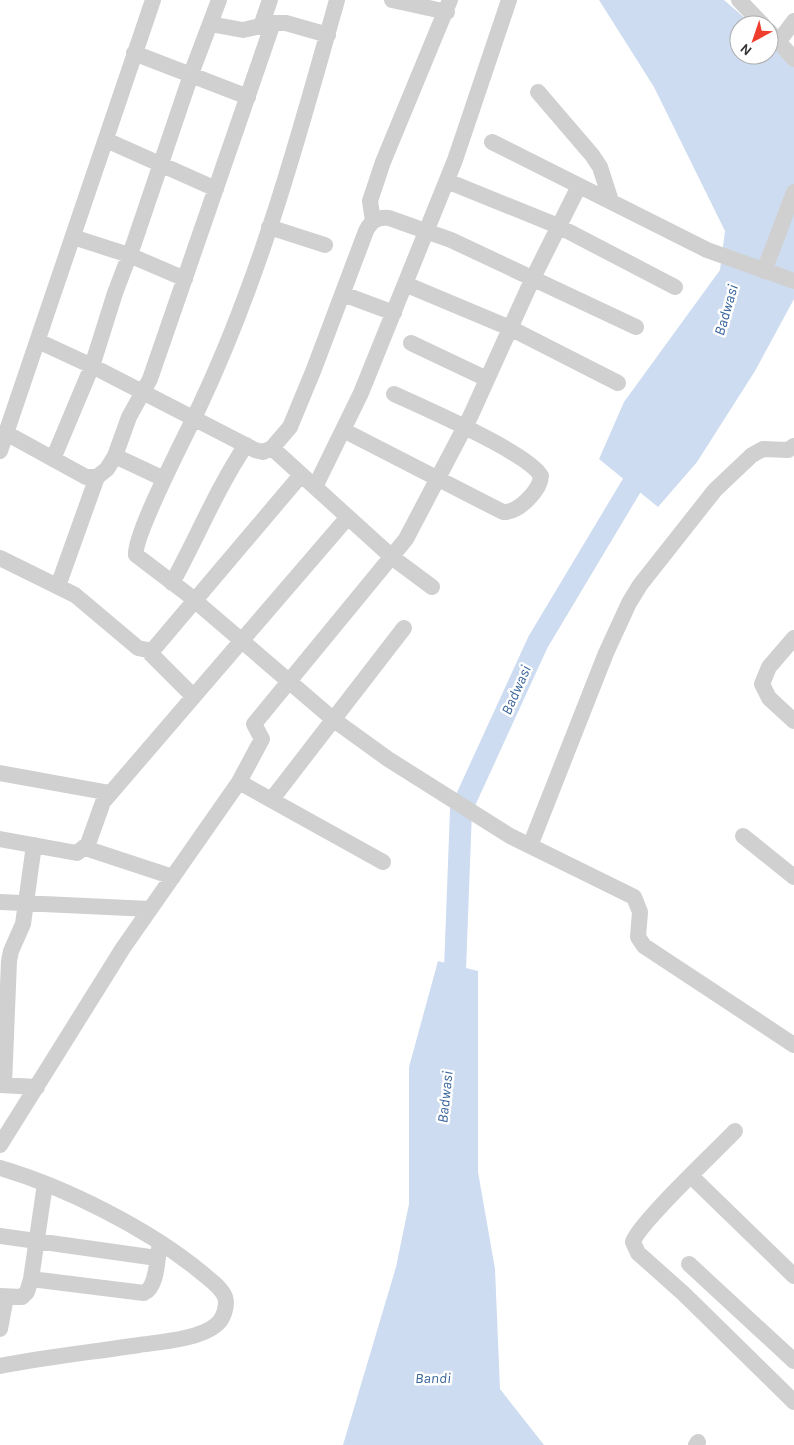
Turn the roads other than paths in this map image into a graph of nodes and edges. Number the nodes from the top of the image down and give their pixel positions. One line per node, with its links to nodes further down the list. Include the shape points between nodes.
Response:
1 (153, 0): 16 (street)
2 (219, 0): 11 (street)
3 (270, 0): 12 (street)
4 (337, 0): 14 (street)
5 (392, 0): 8 (street)
6 (509, 0): 24 (street)
7 (740, 0): 9 (street)
8 (449, 6): 29 (street, via 383,162 370,202)
9 (754, 15)
10 (794, 21): 13 (street)
11 (210, 24): 12 (street, via 235,30); 18 (street)
12 (267, 24): 14 (street, via 286,23); 20 (street)
13 (779, 32)
14 (328, 35): 31 (street)
15 (779, 42): 17 (street)
16 (134, 53): 18 (street); 21 (street)
17 (794, 59)
18 (191, 75): 20 (street); 23 (street)
19 (538, 92): 28 (street, via 600,167)
20 (248, 97): 26 (street)
21 (106, 140): 23 (street); 33 (street)
22 (492, 142): 25 (street)
23 (162, 165): 26 (street); 35 (street)
24 (447, 181): 30 (street); 32 (street)
25 (579, 186): 28 (street); 30 (street)
26 (216, 189): 37 (street)
27 (794, 192): 36 (street)
28 (610, 202): 36 (street, via 707,250)
29 (373, 222): 32 (street, via 389,218); 42 (street, via 366,231)
30 (558, 226): 38 (street); 41 (street)
31 (269, 227): 34 (street); 53 (street, via 237,322)
32 (426, 230): 38 (street); 40 (street)
33 (73, 237): 35 (street); 46 (street)
34 (325, 245)
35 (129, 255): 37 (street); 48 (street)
36 (761, 269): 39 (street)
37 (185, 279): 51 (street)
38 (532, 280): 44 (street); 45 (street)
39 (794, 281)
40 (405, 284): 43 (street); 45 (street)
41 (675, 287)
42 (343, 294): 43 (street); 59 (street, via 294,418 285,435)
43 (394, 313): 55 (street)
44 (636, 327)
45 (510, 328): 49 (street); 50 (street)
46 (38, 341): 48 (street); 56 (street)
47 (411, 343): 49 (street)
48 (92, 366): 51 (street); 62 (street)
49 (487, 379): 54 (street)
50 (618, 383)
51 (143, 392): 53 (street); 61 (street, via 129,417)
52 (394, 394): 54 (street)
53 (194, 418): 57 (street); 65 (street)
54 (464, 427): 66 (street); 66 (street, via 530,464 539,472 540,483 518,508 507,513)
55 (345, 431): 66 (street); 67 (street)
56 (6, 433): 60 (street); 62 (street)
57 (246, 445): 59 (street, via 259,452); 71 (street, via 226,476)
58 (794, 446): 90 (street, via 788,450 763,449 752,455 714,490 640,585 606,653)
59 (272, 448): 63 (street)
60 (0, 451)
61 (115, 456): 64 (street); 65 (street)
62 (53, 459): 64 (street, via 81,475)
63 (302, 475): 67 (street); 74 (street)
64 (97, 477): 72 (street)
65 (164, 479): 71 (street, via 135,551 138,559)
66 (438, 479): 70 (street)
67 (315, 487): 68 (street)
68 (348, 517): 70 (street); 77 (street)
69 (0, 558): 72 (street)
70 (393, 558): 73 (street); 79 (street)
71 (172, 583): 74 (street)
72 (58, 586): 78 (street, via 84,601 138,648)
73 (432, 587)
74 (194, 601): 77 (street); 78 (street, via 155,649)
75 (404, 628): 81 (street)
76 (794, 638): 82 (street, via 770,667 762,684 769,698)
77 (242, 640): 79 (street); 80 (street)
78 (148, 651): 80 (street)
79 (289, 682): 81 (street); 84 (street, via 254,724 262,739)
80 (193, 696): 85 (street)
81 (334, 720): 86 (street); 90 (street, via 412,774)
82 (794, 721)
83 (0, 773): 85 (street)
84 (239, 782): 86 (street); 93 (street)
85 (110, 793): 91 (street, via 98,811)
86 (272, 799): 92 (street)
87 (743, 836): 94 (street)
88 (0, 839): 89 (street)
89 (34, 845): 91 (street, via 77,853); 96 (street)
90 (530, 846): 98 (street, via 634,897 640,912 638,937 644,946)
91 (86, 848): 93 (street)
92 (383, 862)
93 (173, 877): 97 (street)
94 (794, 877)
95 (0, 902): 96 (street)
96 (26, 903): 97 (street); 99 (street, via 23,924 8,961)
97 (150, 909): 100 (street)
98 (794, 1045)
99 (2, 1085): 100 (street)
100 (37, 1087): 102 (street)
101 (735, 1130): 104 (street)
102 (0, 1145)
103 (0, 1168): 105 (street)
104 (691, 1176): 110 (street); 116 (street, via 634,1236 634,1248)
105 (45, 1184): 107 (street); 108 (street, via 143,1232)
106 (0, 1236): 107 (street)
107 (36, 1241): 108 (street); 111 (street)
108 (158, 1250): 111 (street, via 151,1288 144,1293); 115 (street, via 183,1257 221,1291 226,1305 216,1326 178,1339)
109 (689, 1264): 114 (street)
110 (794, 1276)
111 (31, 1279): 112 (street, via 22,1297)
112 (3, 1296): 113 (street)
113 (0, 1329)
114 (794, 1361)
115 (0, 1366)
116 (794, 1402)

